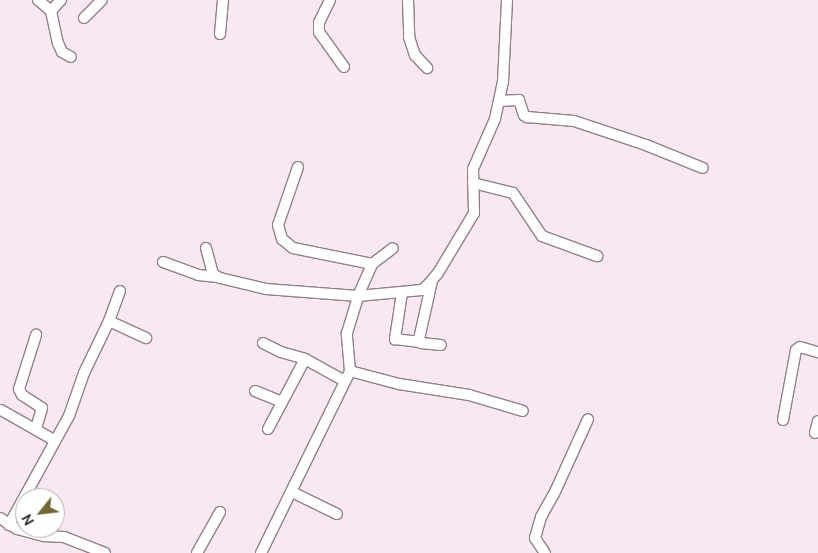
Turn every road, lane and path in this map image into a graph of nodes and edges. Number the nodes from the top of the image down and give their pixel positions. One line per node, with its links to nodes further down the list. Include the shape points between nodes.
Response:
1 (38, 0): 8 (street)
2 (61, 0): 8 (street)
3 (102, 0): 9 (street)
4 (224, 0): 10 (street)
5 (330, 0): 12 (street, via 319,23 319,32)
6 (408, 0): 13 (street, via 409,37 415,55)
7 (507, 0): 14 (street)
8 (51, 11): 11 (street, via 58,43 62,52)
9 (84, 18)
10 (220, 34)
11 (71, 57)
12 (344, 67)
13 (427, 68)
14 (499, 101): 16 (street, via 519,100 527,117 574,121); 17 (street, via 495,119 473,170)
15 (298, 167): 22 (street, via 278,225 282,239 294,248)
16 (703, 168)
17 (473, 183): 20 (street, via 513,193 542,236); 24 (street, via 474,213)
18 (206, 248): 23 (street)
19 (393, 248): 22 (street)
20 (597, 256)
21 (163, 262): 23 (street, via 198,275)
22 (372, 264): 27 (street)
23 (216, 277): 27 (street, via 266,289)
24 (432, 282): 26 (street, via 422,290); 31 (street)
25 (120, 291): 28 (street)
26 (402, 293): 27 (street); 31 (street, via 395,339)
27 (358, 296): 36 (street, via 347,333)
28 (109, 321): 30 (street); 48 (street, via 84,373 69,416)
29 (36, 334): 45 (street, via 19,389 22,395 42,408)
30 (146, 338)
31 (420, 342): 33 (street)
32 (263, 343): 35 (street)
33 (441, 346)
34 (818, 352): 43 (street, via 800,347 796,350)
35 (305, 359): 37 (street); 39 (street)
36 (350, 371): 37 (street); 41 (street, via 399,384 469,395)
37 (343, 380): 49 (street)
38 (255, 391): 39 (street)
39 (282, 402): 46 (street)
40 (1, 410): 45 (street)
41 (522, 410)
42 (588, 419): 58 (street, via 541,517 536,538)
43 (783, 420)
44 (818, 421): 47 (street)
45 (36, 428): 48 (street)
46 (268, 429)
47 (816, 433)
48 (54, 440): 53 (street)
49 (292, 492): 51 (street); 57 (street)
50 (220, 512): 56 (street)
51 (337, 514)
52 (0, 518): 53 (street)
53 (9, 525): 54 (street, via 44,536 64,537)
54 (88, 549): 55 (street)
55 (105, 553)
56 (197, 553)
57 (261, 553)
58 (545, 553)

